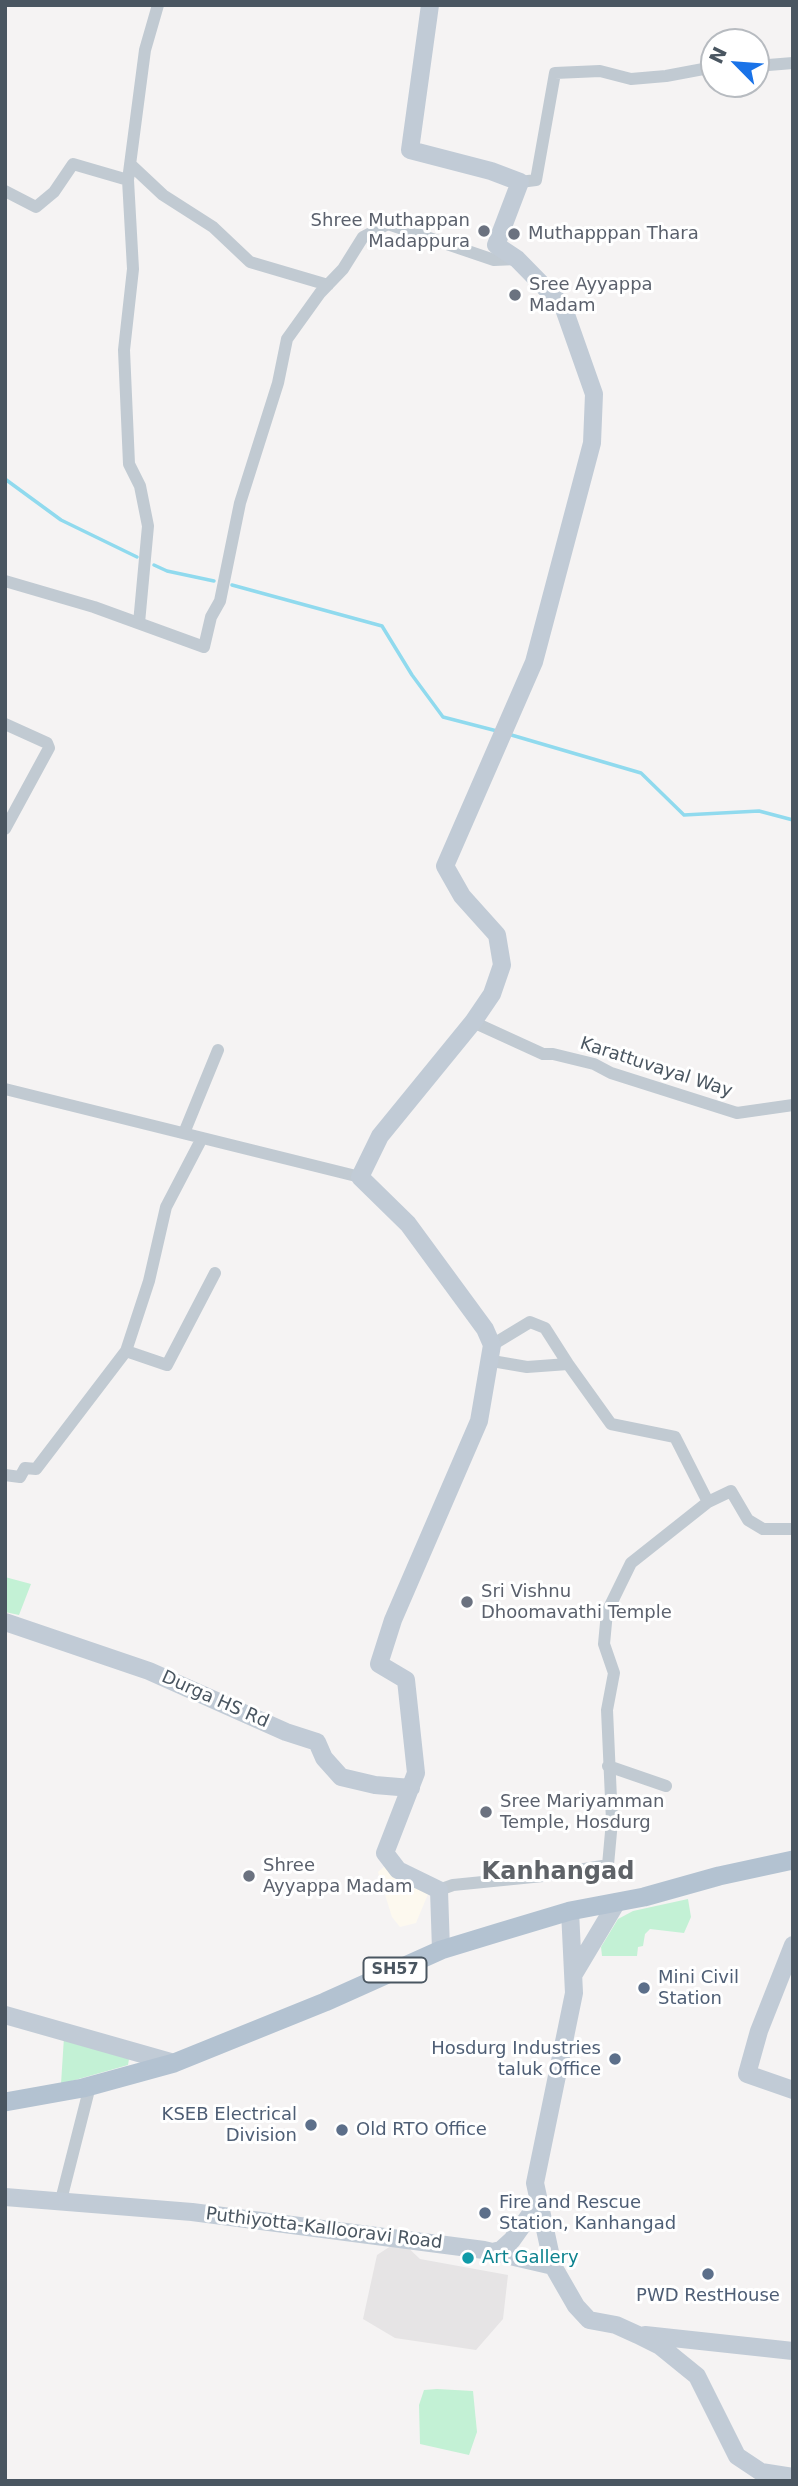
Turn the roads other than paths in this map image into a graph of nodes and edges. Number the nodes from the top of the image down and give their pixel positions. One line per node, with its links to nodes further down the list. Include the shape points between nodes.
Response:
1 (158, 5): 6 (street, via 145,50)
2 (430, 5): 8 (street, via 410,150)
3 (793, 63): 4 (street)
4 (770, 65)
5 (700, 70): 8 (street, via 631,79 600,71 555,73 536,180)
6 (131, 165): 7 (street); 11 (street, via 163,195 213,227 250,262)
7 (128, 180): 9 (street, via 73,164 54,192 36,207); 13 (street, via 133,269 124,349 129,464 140,486 148,526)
8 (520, 182): 10 (street, via 496,246)
9 (5, 191)
10 (517, 259): 11 (street, via 494,260 388,224 363,237); 16 (street, via 563,306 594,394 592,443 534,662 445,866 462,896 497,935 502,965 492,994)
11 (328, 285): 13 (street, via 287,339 204,647)
12 (5, 580): 13 (street)
13 (139, 623)
14 (5, 724): 15 (street, via 47,743 48,748)
15 (5, 829)
16 (473, 1022): 19 (street, Karattuvayal Way, via 543,1054 594,1064 737,1113); 22 (street, via 380,1136)
17 (218, 1051): 20 (street)
18 (5, 1088): 20 (street)
19 (793, 1105)
20 (184, 1133): 21 (street)
21 (202, 1138): 22 (street); 24 (street, via 166,1207)
22 (360, 1177): 25 (street, via 408,1224 485,1329)
23 (215, 1273): 24 (street, via 167,1365)
24 (126, 1351): 27 (street, via 36,1469 25,1468 20,1478)
25 (492, 1353): 26 (street, via 527,1367); 26 (street, via 530,1322 545,1328); 33 (street, via 479,1421 393,1620 379,1664 406,1680 416,1773)
26 (568, 1364): 28 (street, via 611,1424 675,1437)
27 (5, 1475)
28 (708, 1502): 29 (street, via 731,1491 748,1520 763,1529); 31 (street, via 631,1563 607,1612 604,1644 614,1673 607,1710)
29 (793, 1529)
30 (5, 1622): 33 (street, Durga HS Rd, via 149,1671 317,1742 341,1777 375,1786)
31 (608, 1766): 32 (street); 35 (street, via 608,1865)
32 (666, 1786)
33 (411, 1788): 35 (street, via 385,1853 398,1870)
34 (793, 1860): 36 (main road, SH57)
35 (439, 1890): 39 (street)
36 (617, 1902): 37 (main road, SH57); 40 (street)
37 (569, 1911): 39 (main road, SH57); 40 (street)
38 (793, 1945): 44 (street, via 747,2074)
39 (441, 1950): 42 (main road, SH57)
40 (573, 1976): 48 (street, via 574,1993 535,2183)
41 (5, 2015): 42 (street)
42 (174, 2063): 43 (main road, SH57)
43 (90, 2086): 45 (main road, SH57); 47 (street)
44 (793, 2090)
45 (5, 2102)
46 (5, 2197): 47 (street, Puthiyotta-Kallooravi Road)
47 (61, 2200): 49 (street, Puthiyotta-Kallooravi Road, via 192,2211)
48 (539, 2203): 49 (street, via 502,2250); 50 (street)
49 (492, 2252): 50 (street, Puthiyotta-Kallooravi Road)
50 (553, 2266): 51 (street, via 589,2320)
51 (638, 2335): 52 (street); 53 (street, via 660,2346 697,2376 737,2456 761,2472)
52 (793, 2351)
53 (793, 2477)

